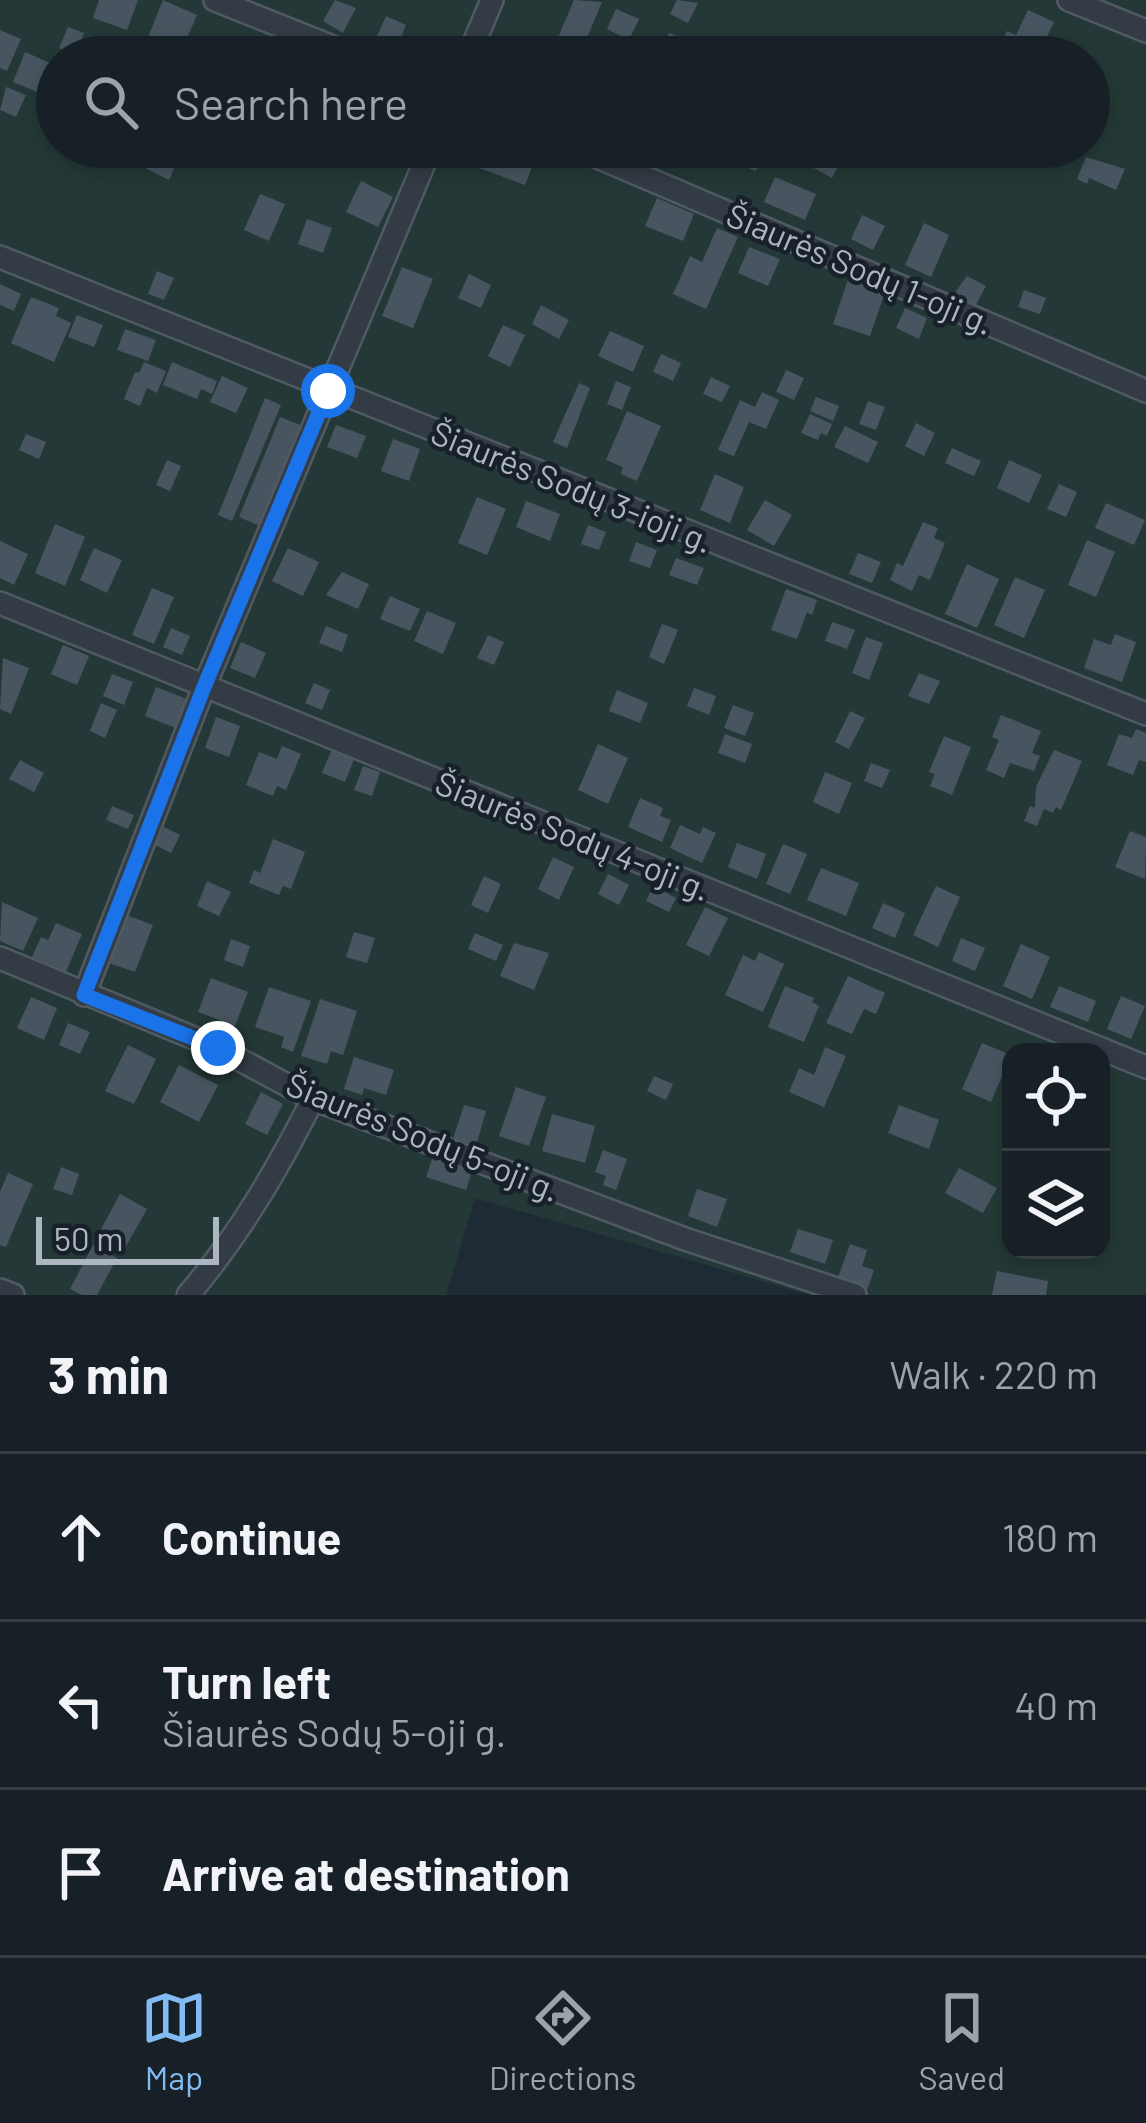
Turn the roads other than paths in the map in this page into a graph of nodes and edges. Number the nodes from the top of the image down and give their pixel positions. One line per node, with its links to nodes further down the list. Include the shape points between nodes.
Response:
1 (215, 0): 5 (street)
2 (492, 0): 6 (street)
3 (1069, 0): 4 (street)
4 (1146, 32)
5 (305, 36)
6 (477, 36)
7 (421, 168): 10 (street)
8 (623, 168): 11 (street, Šiaurės Sodų 1-oji g.)
9 (0, 257): 10 (street, Šiaurės Sodų 3-ioji g.)
10 (328, 391): 13 (street); 14 (street, Šiaurės Sodų 3-ioji g.)
11 (1146, 391)
12 (0, 603): 13 (street, Šiaurės Sodų 4-oji g.)
13 (204, 687): 16 (street); 17 (street, Šiaurės Sodų 4-oji g.)
14 (1146, 714)
15 (0, 958): 16 (street, Šiaurės Sodų 5-oji g.)
16 (84, 995): 18 (street, Šiaurės Sodų 5-oji g., via 218,1048)
17 (1146, 1067)
18 (313, 1099): 21 (street, via 266,1191); 22 (street, Šiaurės Sodų 5-oji g.)
19 (0, 1289): 20 (street)
20 (14, 1295)
21 (188, 1295)
22 (855, 1295)

